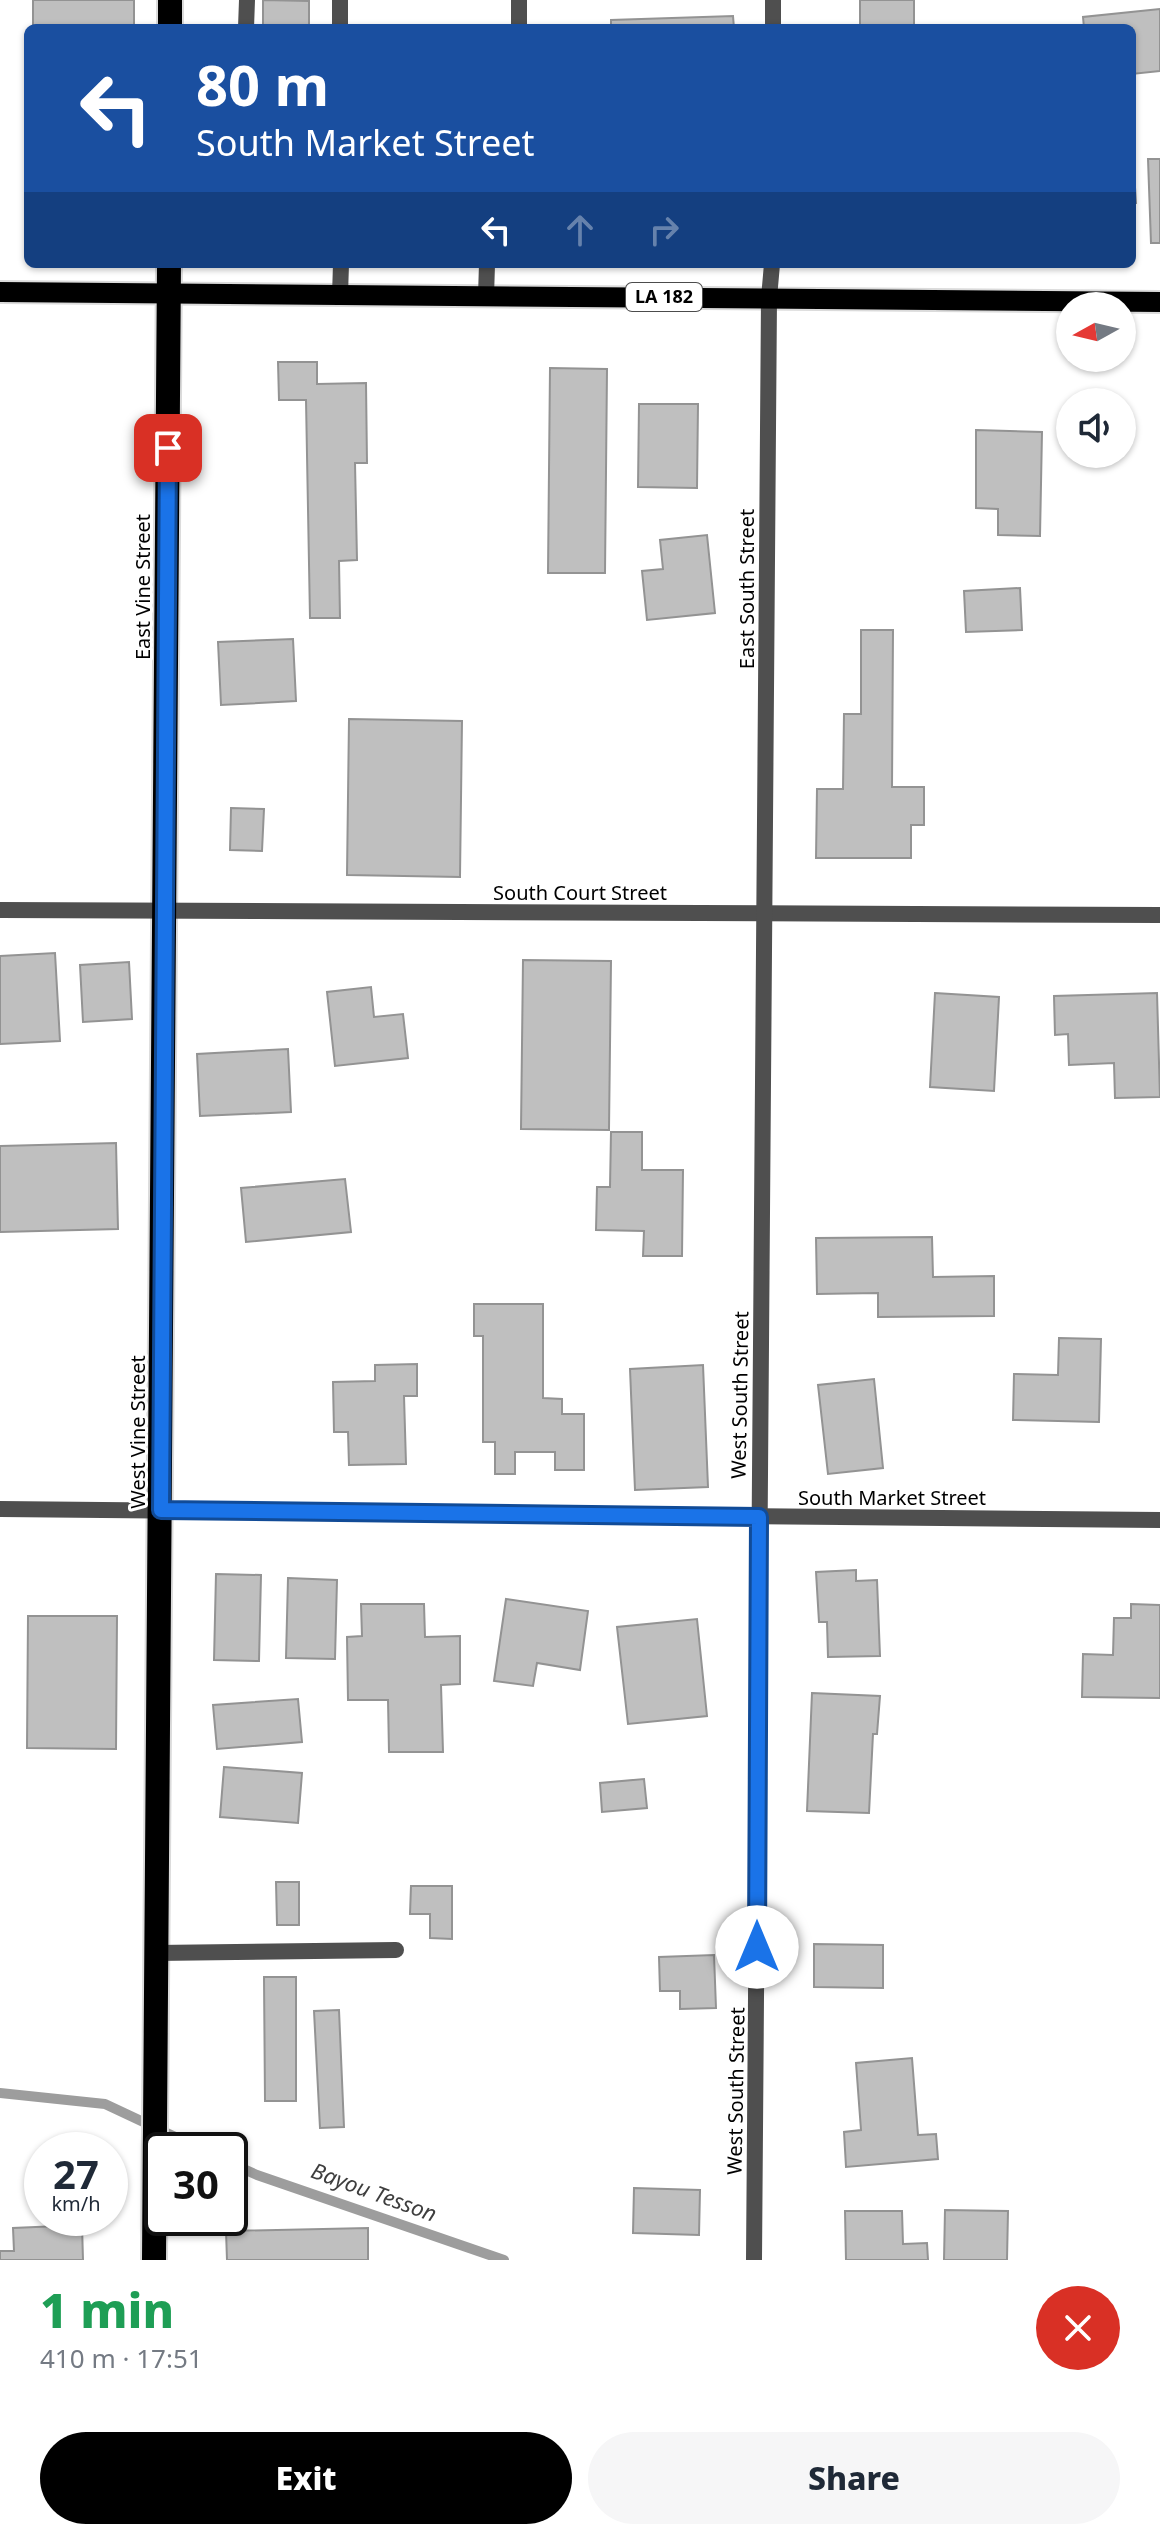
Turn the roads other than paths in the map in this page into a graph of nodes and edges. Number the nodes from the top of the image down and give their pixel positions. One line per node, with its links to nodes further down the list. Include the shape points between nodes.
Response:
1 (170, 0): 6 (highway)
2 (247, 0): 7 (street)
3 (340, 0): 8 (street)
4 (519, 0): 9 (street)
5 (773, 0): 10 (street)
6 (170, 24)
7 (246, 24)
8 (340, 24)
9 (519, 24)
10 (773, 24)
11 (169, 268): 16 (highway, East Vine Street)
12 (341, 268): 17 (street)
13 (487, 268): 18 (street)
14 (772, 268): 19 (street, East South Street)
15 (0, 292): 16 (main road, LA 182)
16 (169, 293): 17 (main road, LA 182); 22 (highway, East Vine Street)
17 (340, 295): 18 (main road, LA 182)
18 (486, 296): 19 (main road, LA 182)
19 (769, 298): 20 (main road, LA 182); 23 (street, East South Street)
20 (1160, 302)
21 (0, 910): 22 (street, South Court Street)
22 (165, 911): 23 (street, South Court Street); 26 (highway, West Vine Street)
23 (766, 914): 24 (street, South Court Street); 27 (street, West South Street)
24 (1160, 915)
25 (0, 1509): 26 (street, South Market Street)
26 (161, 1510): 27 (street, South Market Street); 30 (highway, West Vine Street)
27 (759, 1517): 28 (street, South Market Street); 32 (street, West South Street)
28 (1160, 1520)
29 (396, 1950): 30 (street)
30 (156, 1953): 31 (highway, West Vine Street)
31 (154, 2260)
32 (754, 2260)

